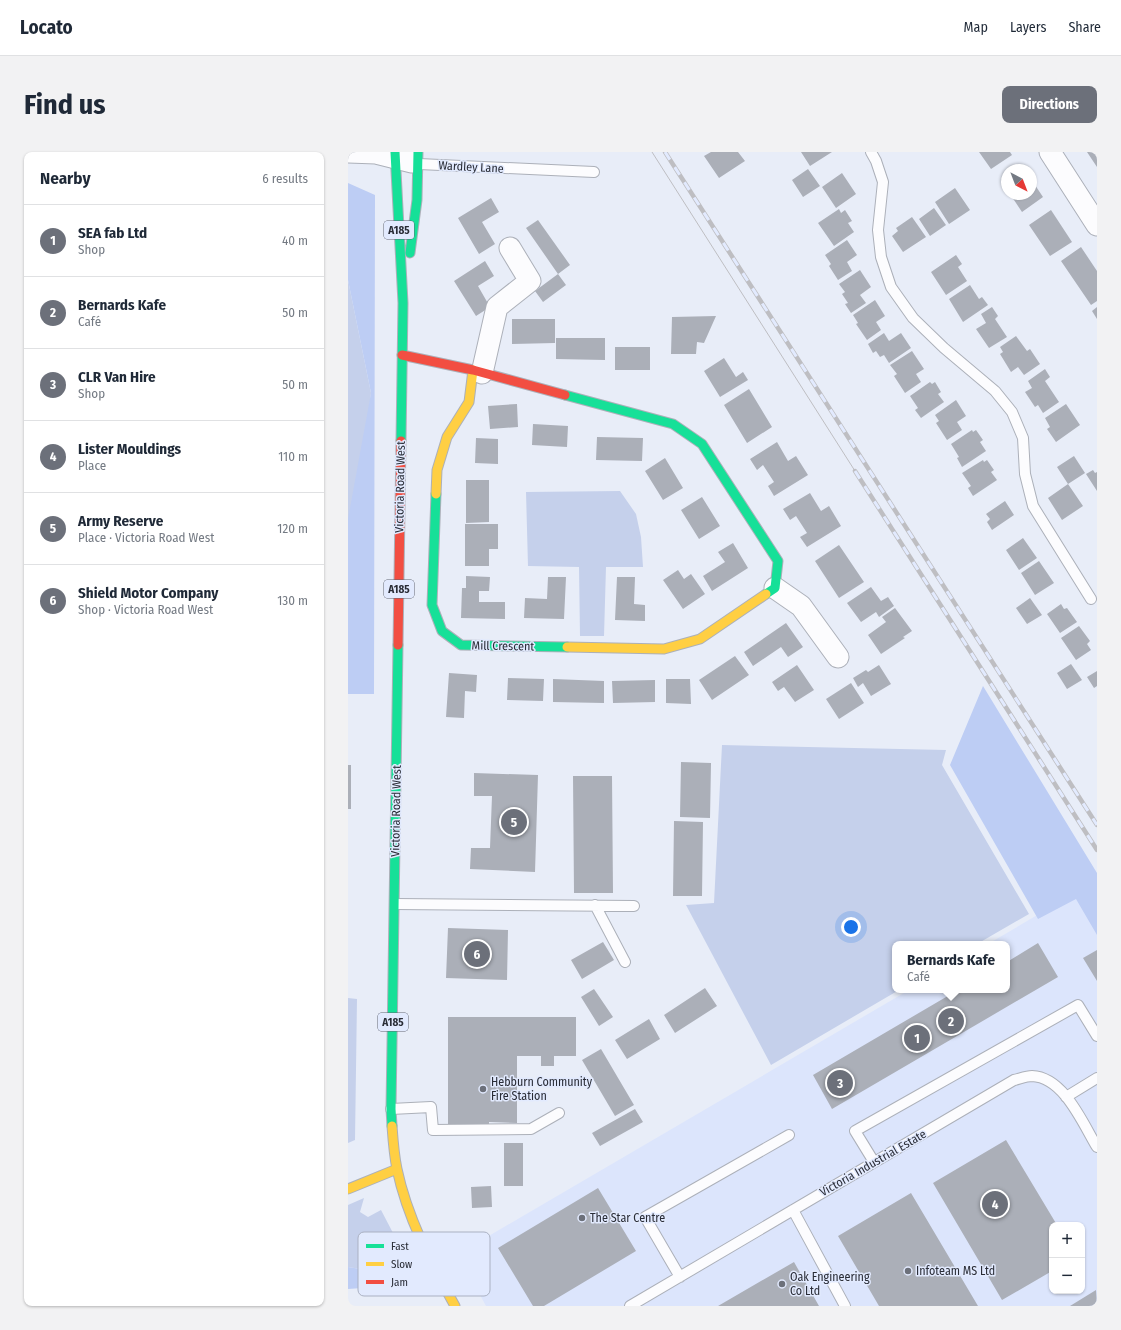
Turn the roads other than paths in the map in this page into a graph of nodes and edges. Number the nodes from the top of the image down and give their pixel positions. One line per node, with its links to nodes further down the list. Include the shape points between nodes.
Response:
1 (348, 152): 4 (street, Wardley Lane)
2 (871, 152): 13 (lane, via 883,182 878,230 881,257 891,287 913,318 995,391 1012,412 1023,438 1025,474 1033,506)
3 (1050, 152): 7 (street)
4 (395, 155): 5 (street, Wardley Lane); 9 (main road, A185)
5 (418, 158): 6 (lane, Wardley Lane); 9 (main road, A185, via 417,200)
6 (594, 172)
7 (1097, 225)
8 (510, 248): 11 (street, via 530,281 497,307)
9 (403, 303): 10 (main road, Victoria Road West / A185)
10 (402, 355): 11 (main road); 15 (main road, Victoria Road West / A185)
11 (478, 371): 12 (main road, via 673,424 702,444 778,561); 12 (main road, Mill Crescent, via 469,402 447,437 437,470 432,605 442,631 460,645 664,649 700,639)
12 (775, 588): 14 (street, via 801,606)
13 (1091, 599)
14 (838, 657)
15 (395, 904): 16 (lane); 22 (main road, Victoria Road West / A185)
16 (595, 905): 17 (lane); 18 (lane)
17 (634, 906)
18 (625, 962)
19 (1097, 1036): 26 (lane, via 1078,1005 862,1127 855,1131)
20 (1097, 1078): 21 (lane)
21 (1066, 1097): 25 (lane, Victoria Industrial Estate); 26 (lane, Victoria Industrial Estate, via 1050,1081 1032,1076 1014,1080)
22 (391, 1109): 23 (lane, via 431,1108 433,1130 531,1128); 27 (main road, Victoria Road West / A185)
23 (559, 1113)
24 (789, 1135): 31 (lane, via 645,1217)
25 (1097, 1147)
26 (874, 1162): 29 (lane, Victoria Industrial Estate)
27 (397, 1169): 28 (main road); 30 (main road, Victoria Road West / A185)
28 (348, 1189)
29 (793, 1210): 31 (lane, Victoria Industrial Estate); 35 (lane)
30 (418, 1232)
31 (680, 1277): 34 (lane, Victoria Industrial Estate)
32 (449, 1296): 33 (main road, Victoria Road West / A185)
33 (455, 1306)
34 (630, 1306)
35 (845, 1306)

